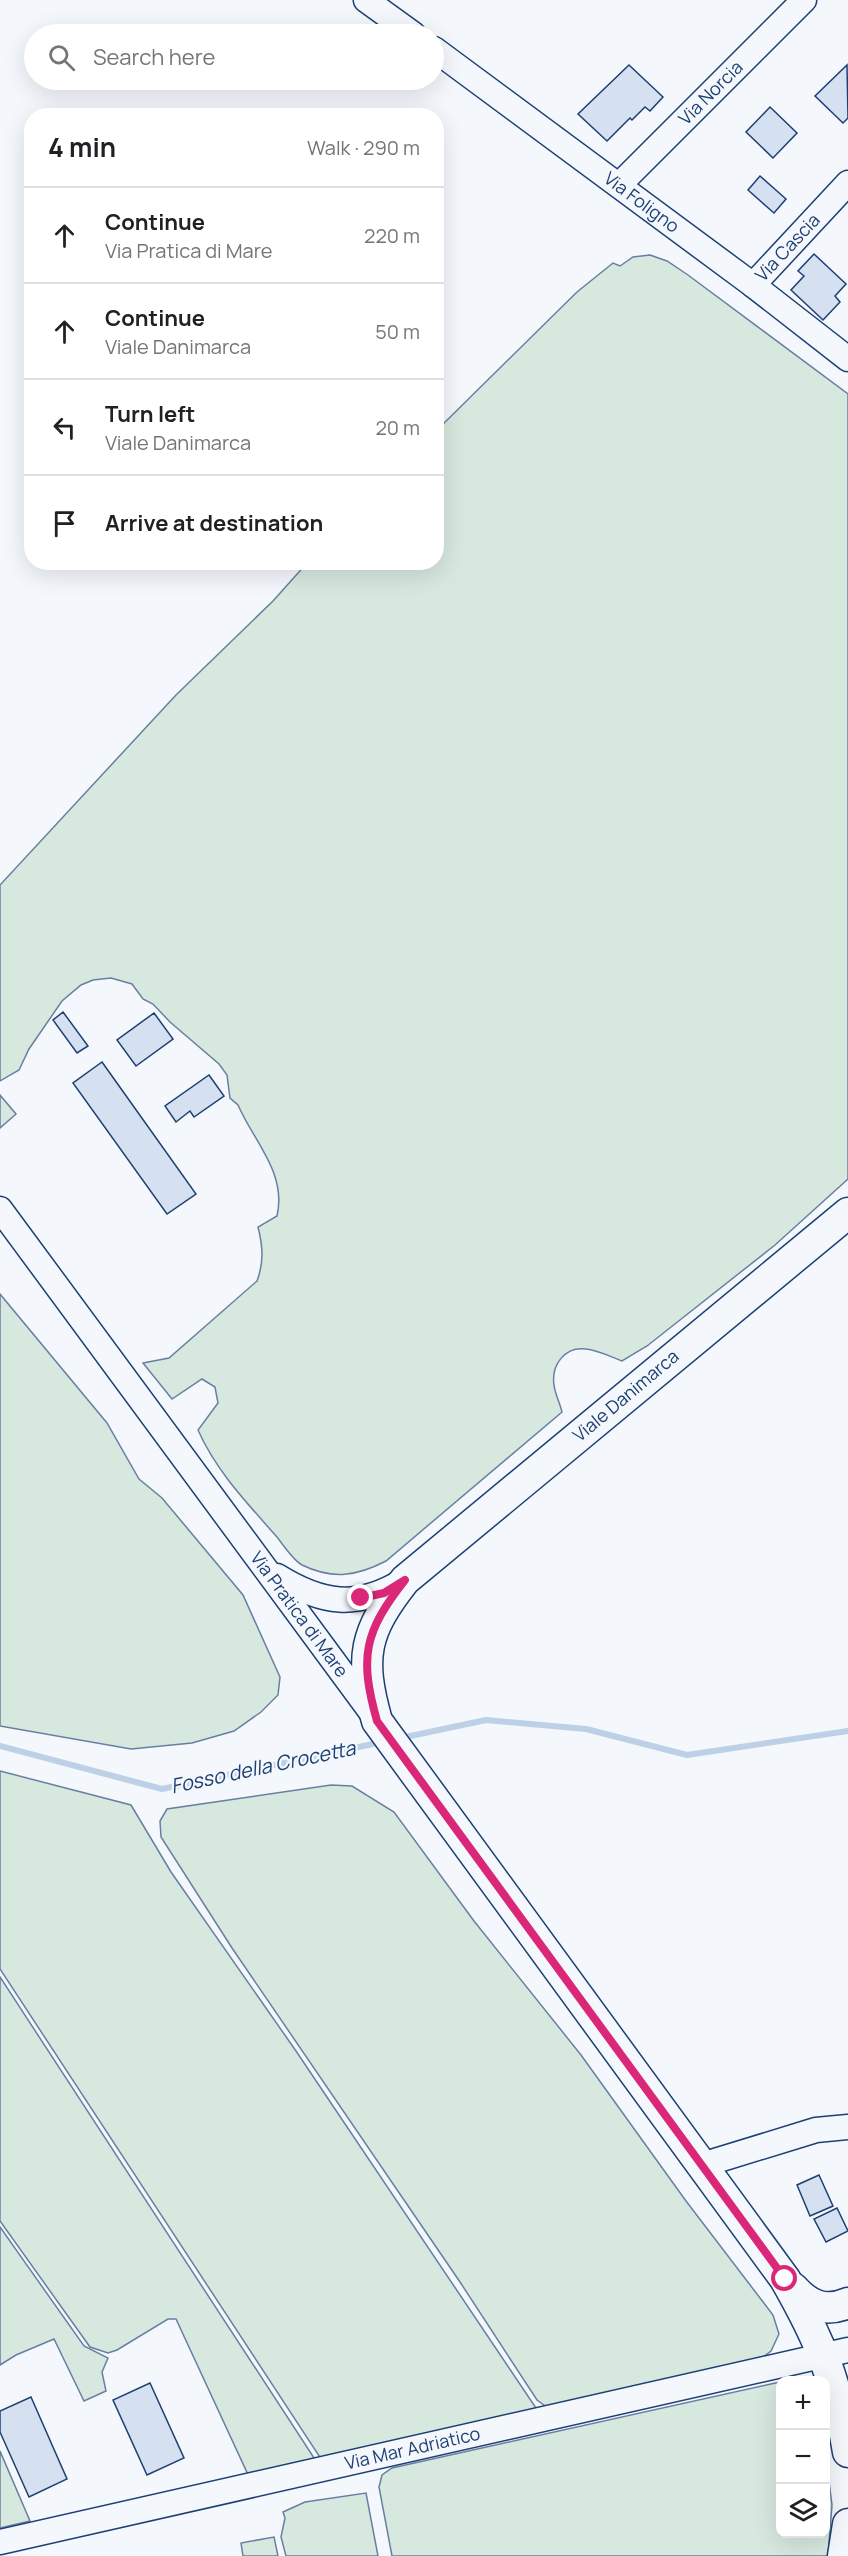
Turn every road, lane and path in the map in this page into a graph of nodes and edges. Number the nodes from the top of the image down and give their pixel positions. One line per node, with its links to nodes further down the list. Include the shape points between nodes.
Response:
1 (366, 0): 3 (street)
2 (804, 0): 6 (street, Via Norcia)
3 (399, 24)
4 (444, 56): 6 (street, Via Foligno)
5 (848, 183): 7 (street, Via Cascia)
6 (618, 185): 7 (street, Via Foligno)
7 (753, 285): 8 (street, Via Foligno)
8 (848, 359)
9 (0, 1209): 11 (street, Via Pratica di Mare)
10 (848, 1213): 12 (main road, Viale Danimarca)
11 (267, 1570): 12 (street, Viale Danimarca, via 303,1592 335,1600 384,1593); 13 (street, Via Pratica di Mare)
12 (405, 1580): 13 (main road, Viale Danimarca, via 380,1611 370,1638 366,1664)
13 (377, 1721): 15 (main road, Via Pratica di Mare)
14 (848, 2127): 15 (street, via 816,2130)
15 (702, 2165): 16 (main road, Via Pratica di Mare)
16 (785, 2279): 17 (main road, via 812,2305 838,2307); 18 (main road, Via Pratica di Mare, via 815,2332)
17 (848, 2303)
18 (836, 2353): 19 (main road, Via Pratica di Mare, via 833,2379); 21 (street, Via Mar Adriatico)
19 (848, 2452)
20 (848, 2524): 22 (main road)
21 (0, 2542)
22 (843, 2556)

